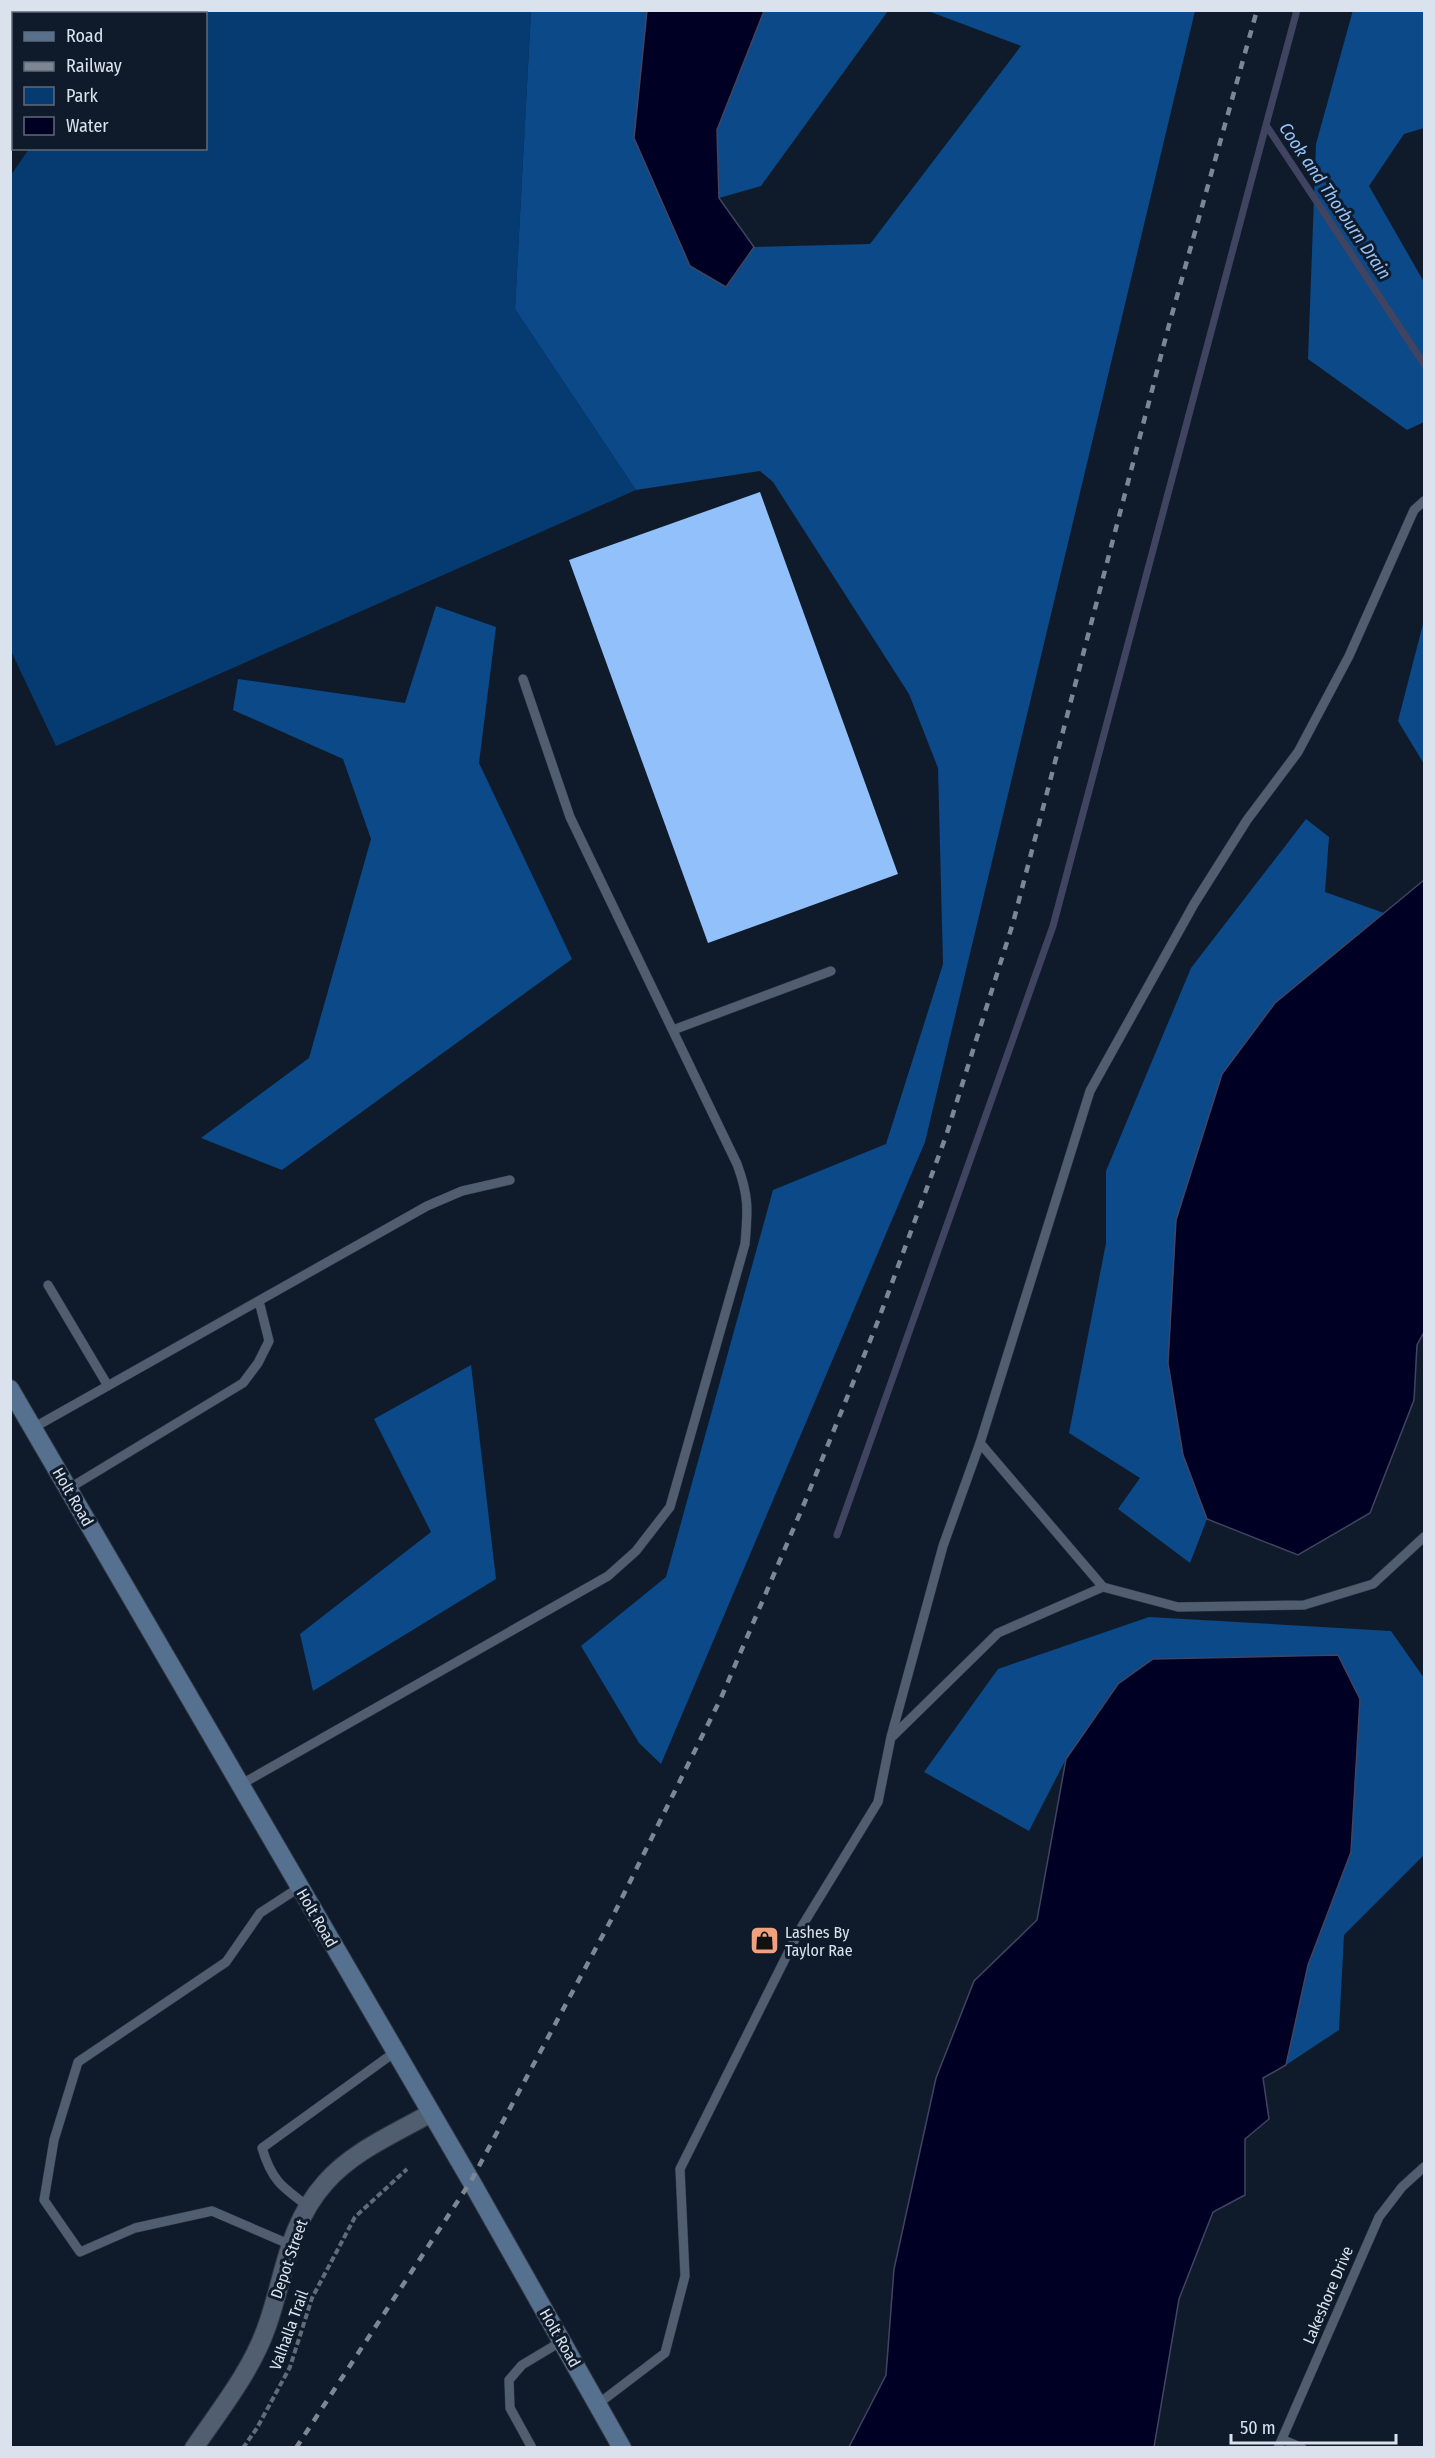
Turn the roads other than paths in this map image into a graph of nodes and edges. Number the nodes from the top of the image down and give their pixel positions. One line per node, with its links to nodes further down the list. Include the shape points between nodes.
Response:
1 (1425, 501): 11 (lane, via 1414,510 1348,656 1298,752 1247,820 1194,904 1090,1091)
2 (523, 680): 4 (lane, via 570,817)
3 (831, 970): 4 (lane)
4 (674, 1030): 16 (lane, via 737,1164 748,1206 745,1244 670,1507 636,1551 608,1576)
5 (510, 1180): 7 (lane, via 462,1191 427,1206)
6 (48, 1285): 8 (lane)
7 (259, 1301): 8 (lane); 12 (lane, via 269,1341 243,1383)
8 (108, 1386): 10 (lane)
9 (10, 1389): 10 (main road, Holt Road)
10 (33, 1428): 12 (main road, Holt Road)
11 (980, 1443): 14 (lane); 15 (lane, via 943,1546)
12 (68, 1489): 16 (main road, Holt Road)
13 (1425, 1537): 14 (lane, via 1373,1584 1305,1605 1178,1607)
14 (1103, 1587): 15 (lane, via 998,1633)
15 (891, 1737): 24 (lane, via 878,1802 799,1931 680,2169 685,2276 665,2353)
16 (240, 1785): 17 (main road, Holt Road)
17 (300, 1887): 18 (main road, Holt Road); 22 (lane, via 260,1914 226,1962 78,2062 54,2140 44,2200 81,2252 135,2228 212,2211)
18 (396, 2052): 19 (main road, Holt Road); 21 (lane, via 262,2148 279,2185)
19 (431, 2113): 21 (street, Depot Street, via 348,2161 323,2185); 23 (main road, Holt Road)
20 (1425, 2167): 25 (lane, Lakeshore Drive, via 1402,2187 1379,2217)
21 (309, 2207): 22 (street, Depot Street)
22 (291, 2244): 26 (street, Depot Street, via 267,2326 254,2355)
23 (562, 2341): 24 (main road, Holt Road); 27 (lane, via 522,2365 509,2380 510,2408)
24 (598, 2404): 28 (main road, Holt Road)
25 (1280, 2443): 29 (lane)
26 (194, 2448)
27 (532, 2448)
28 (622, 2448)
29 (1302, 2448)

